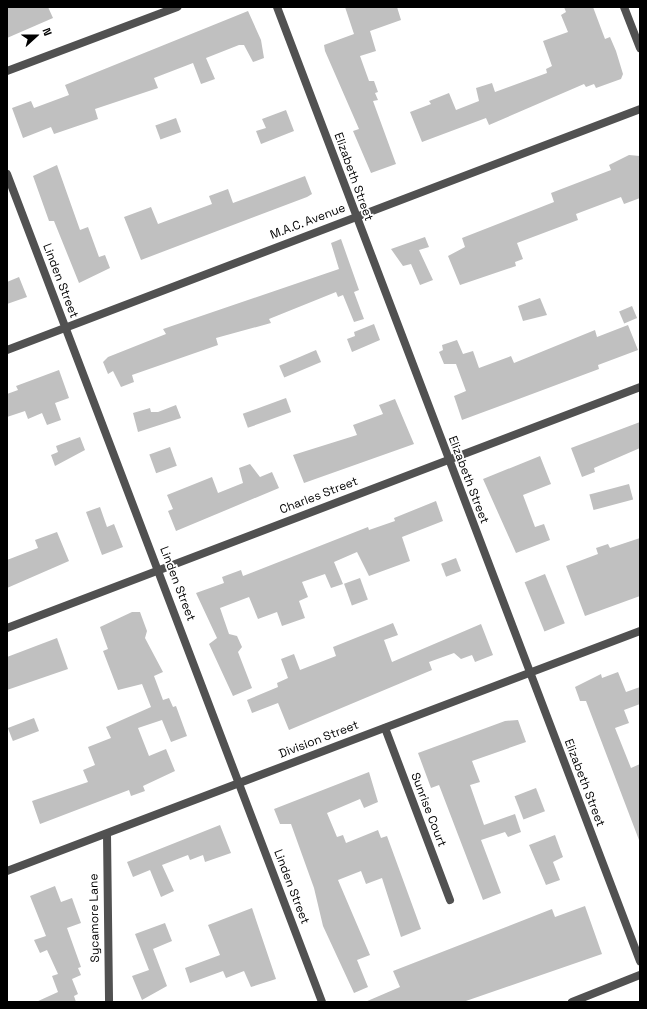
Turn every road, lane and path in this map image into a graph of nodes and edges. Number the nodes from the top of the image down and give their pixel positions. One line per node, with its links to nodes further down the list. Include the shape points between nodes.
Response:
1 (177, 7): 5 (street)
2 (277, 7): 8 (street, Elizabeth Street)
3 (624, 7): 4 (street)
4 (640, 48)
5 (7, 72)
6 (640, 109): 8 (street, M.A.C. Avenue)
7 (7, 174): 9 (street, Linden Street)
8 (355, 217): 9 (street, M.A.C. Avenue); 12 (street, Elizabeth Street)
9 (65, 328): 10 (street, M.A.C. Avenue); 13 (street, Linden Street)
10 (7, 350)
11 (640, 387): 12 (street, Charles Street)
12 (448, 460): 13 (street, Charles Street); 16 (street, Elizabeth Street)
13 (159, 570): 14 (street, Charles Street); 18 (street, Linden Street)
14 (7, 628)
15 (640, 631): 16 (street, Division Street)
16 (530, 673): 17 (street, Division Street); 22 (street, Elizabeth Street)
17 (384, 728): 18 (street, Division Street); 21 (street, Sunrise Court)
18 (239, 784): 19 (street, Division Street); 25 (street, Linden Street)
19 (106, 834): 20 (street, Division Street); 24 (street, Sycamore Lane)
20 (7, 871)
21 (450, 900)
22 (640, 961)
23 (640, 975): 26 (street)
24 (108, 1002)
25 (322, 1002)
26 (572, 1002)

